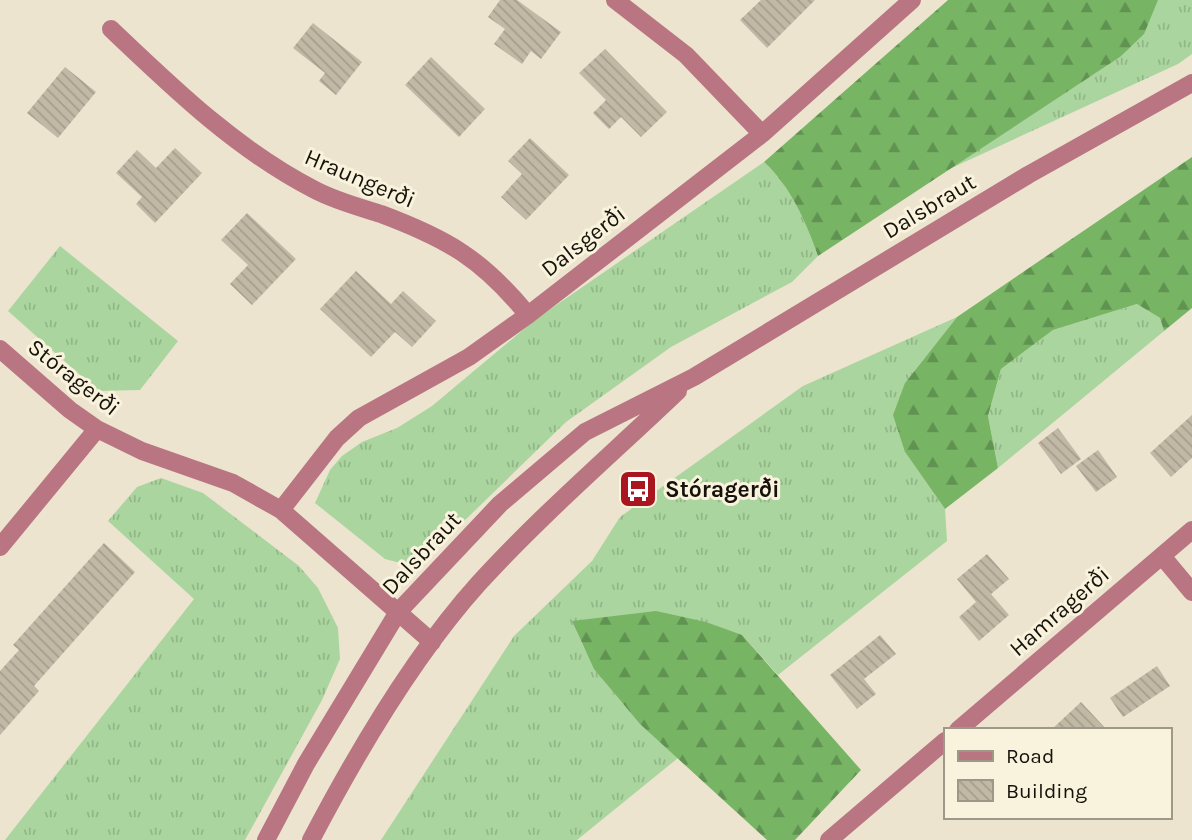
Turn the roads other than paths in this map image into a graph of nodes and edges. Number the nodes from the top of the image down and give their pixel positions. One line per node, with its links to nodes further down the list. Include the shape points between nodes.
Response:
1 (615, 0): 5 (street, via 686,55)
2 (912, 0): 5 (street, Dalsgerði)
3 (111, 29): 6 (street, Hraungerði, via 187,102 257,156 317,191 452,244 485,267)
4 (1192, 83): 8 (street, Dalsbraut, via 1028,175)
5 (762, 134): 6 (street, Dalsgerði)
6 (527, 315): 10 (street, Dalsgerði, via 469,357 359,418 337,438)
7 (0, 349): 9 (street, Stóragerði)
8 (694, 377): 15 (street, Dalsbraut, via 585,432 500,505); 16 (street, Dalsbraut, via 479,583)
9 (97, 429): 10 (street, Stóragerði, via 142,451 233,483); 12 (street)
10 (281, 510): 15 (street, Stóragerði)
11 (1192, 530): 13 (street, Hamragerði)
12 (0, 547)
13 (1162, 556): 14 (street); 17 (street, Hamragerði)
14 (1192, 592)
15 (398, 612): 16 (street, Stóragerði); 19 (street, Dalsbraut)
16 (432, 642): 20 (street, Dalsbraut, via 340,783)
17 (960, 728)
18 (944, 742): 21 (street)
19 (266, 840)
20 (311, 840)
21 (829, 840)

